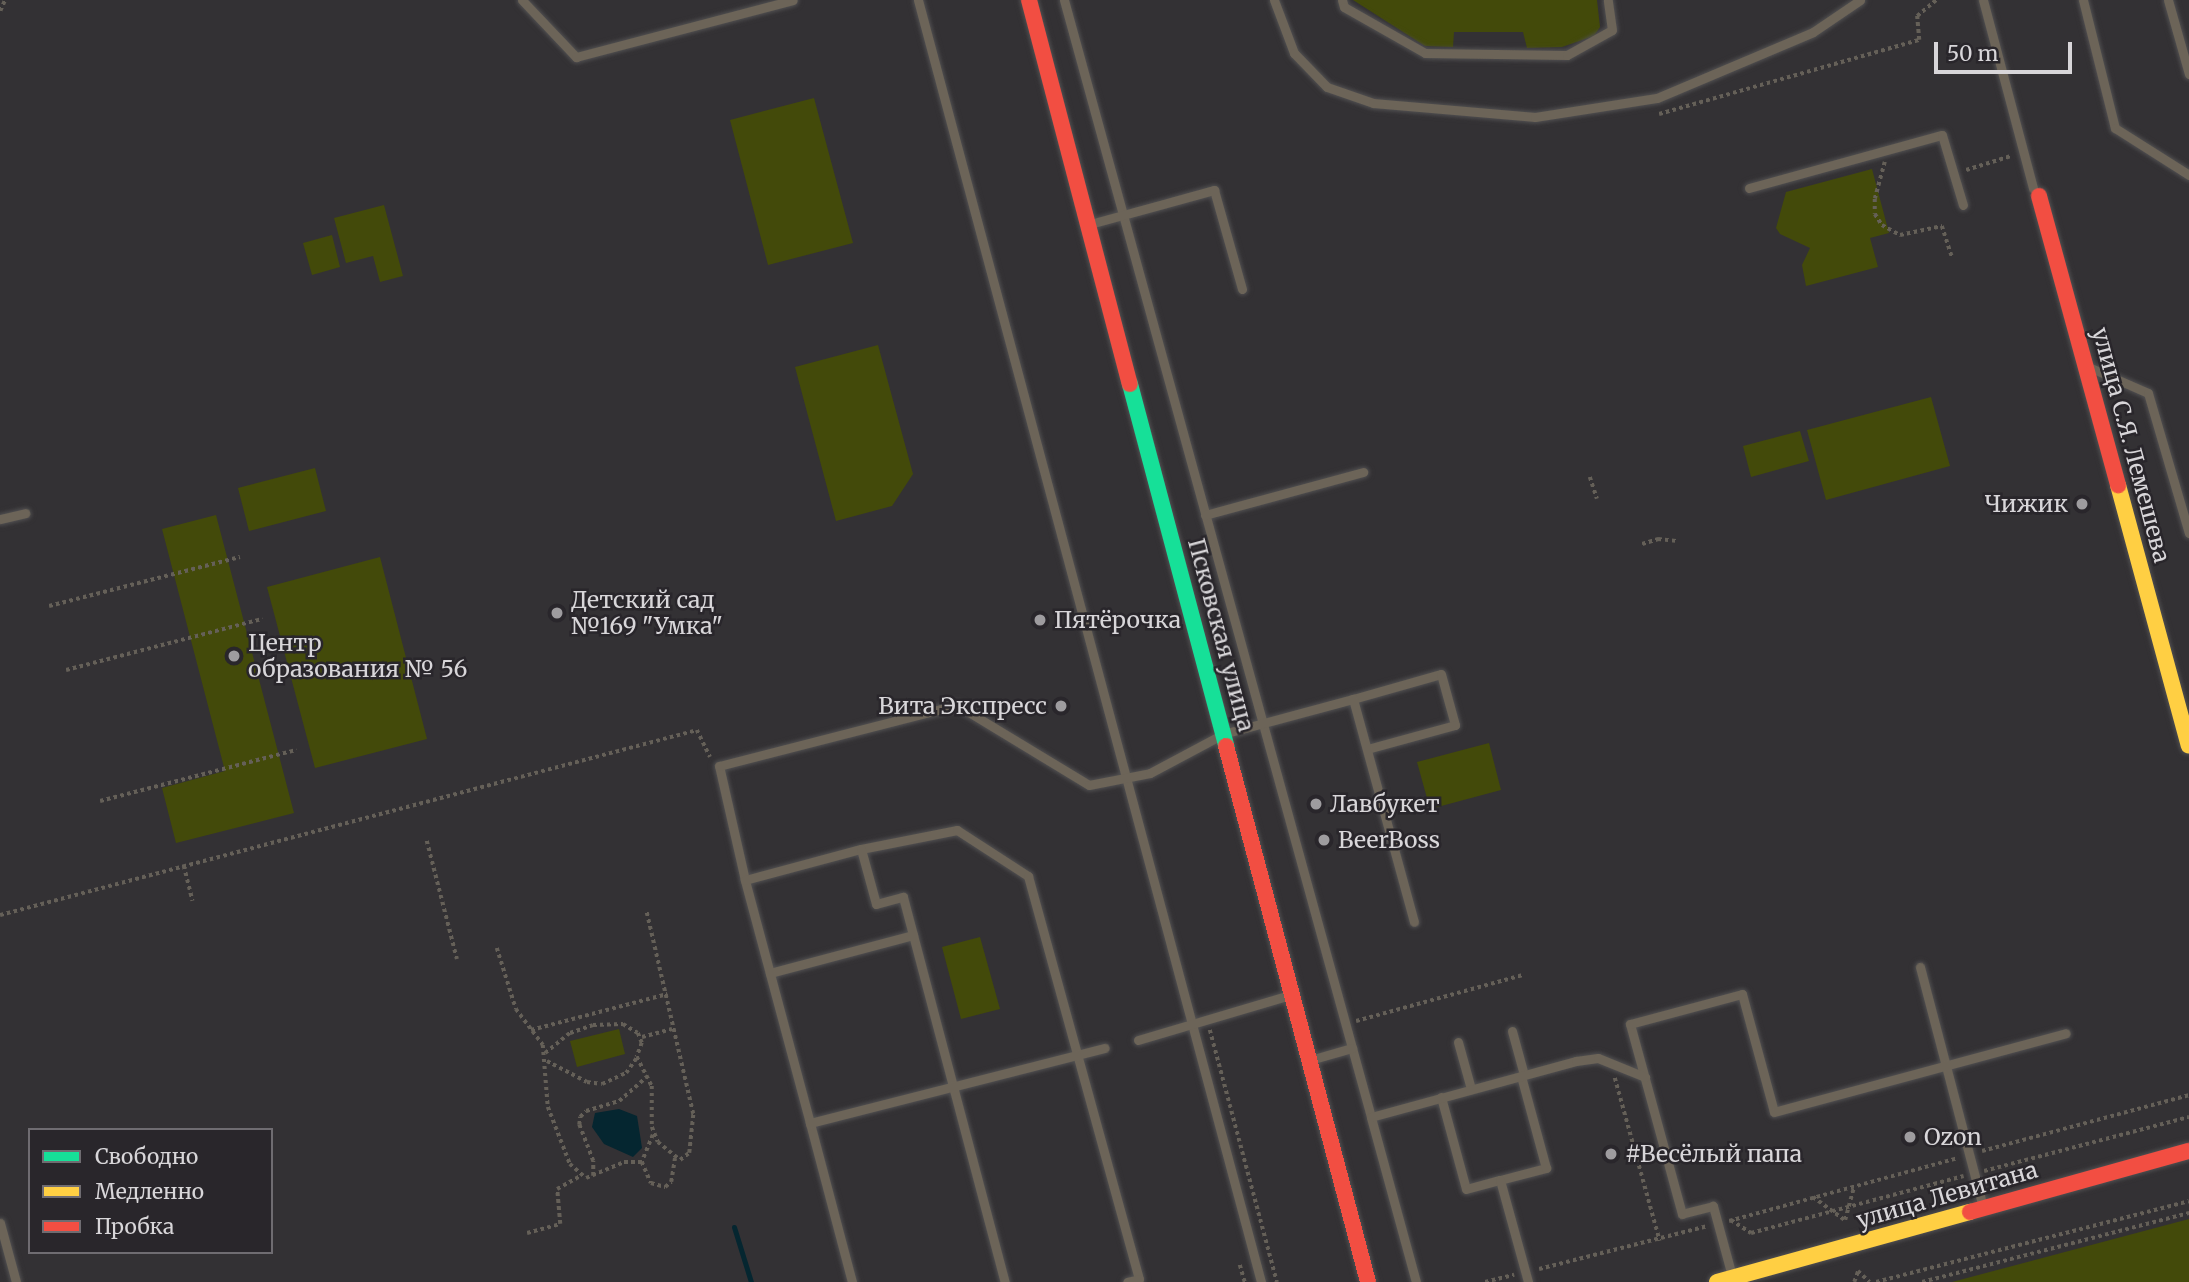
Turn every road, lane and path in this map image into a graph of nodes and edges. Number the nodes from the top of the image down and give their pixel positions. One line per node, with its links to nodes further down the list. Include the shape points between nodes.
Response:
1 (5, 0): 15 (path)
2 (522, 0): 3 (lane, via 576,57)
3 (793, 0)
4 (918, 0): 50 (lane)
5 (1029, 0): 26 (street, Псковская улица)
6 (1064, 0): 25 (lane)
7 (1274, 0): 10 (lane, via 1294,53 1327,87 1373,103 1535,117 1657,99 1814,32)
8 (1342, 0): 9 (lane, via 1345,7 1424,53 1567,55 1612,30)
9 (1608, 0)
10 (1860, 0)
11 (1936, 0): 17 (path, via 1917,16 1919,40)
12 (1983, 0): 23 (lane)
13 (2083, 0): 21 (lane, via 2115,128)
14 (2168, 0): 16 (lane)
15 (0, 11)
16 (2189, 74)
17 (1659, 114)
18 (2008, 145): 20 (path, via 2011,158)
19 (1887, 150): 20 (lane, via 1942,135); 22 (lane); 27 (path, via 1875,214 1882,225 1900,235 1942,226)
20 (1954, 174): 24 (lane)
21 (2189, 175)
22 (1749, 188)
23 (2036, 192): 29 (street, улица С.Я. Лемешева)
24 (1963, 205)
25 (1122, 215): 26 (lane); 28 (lane, via 1214,190); 34 (lane)
26 (1088, 224): 45 (street, Псковская улица)
27 (1952, 256)
28 (1242, 289)
29 (2086, 366): 36 (lane, via 2148,393); 46 (street, улица С.Я. Лемешева)
30 (1363, 472): 34 (lane)
31 (1590, 478): 32 (path)
32 (1597, 499)
33 (25, 513): 35 (lane)
34 (1205, 515): 44 (lane)
35 (0, 519)
36 (2189, 533)
37 (1676, 541): 38 (path, via 1658,539)
38 (1642, 544)
39 (240, 557): 40 (path)
40 (49, 606)
41 (262, 619): 42 (path)
42 (66, 670)
43 (1353, 699): 44 (lane); 47 (lane); 47 (lane, via 1441,674 1455,724)
44 (1262, 723): 45 (lane); 79 (lane)
45 (1223, 734): 50 (lane, via 1150,773); 67 (street, Псковская улица)
46 (2189, 746)
47 (1367, 749): 59 (lane)
48 (296, 750): 51 (path)
49 (719, 766): 50 (lane, via 957,705 1089,785); 54 (path, via 707,754 697,730); 55 (lane)
50 (1124, 778): 70 (lane)
51 (100, 801)
52 (427, 841): 62 (path)
53 (861, 849): 55 (lane); 60 (lane, via 876,904 903,897); 81 (lane, via 957,830 1028,877)
54 (184, 866): 56 (path); 58 (path)
55 (745, 880): 64 (lane)
56 (193, 901)
57 (646, 910): 66 (path)
58 (0, 915)
59 (1414, 922)
60 (913, 935): 64 (lane); 90 (lane)
61 (497, 948): 72 (path, via 516,1009)
62 (457, 959)
63 (1920, 967): 85 (lane)
64 (770, 973): 96 (lane)
65 (1522, 975): 69 (path)
66 (667, 994): 71 (path); 72 (path)
67 (1292, 994): 68 (lane); 83 (street, Псковская улица)
68 (1206, 1018): 70 (lane); 125 (path)
69 (1353, 1021)
70 (1191, 1023): 76 (lane); 124 (lane)
71 (672, 1029): 75 (path); 100 (path, via 693,1114 689,1153 680,1160)
72 (531, 1030): 80 (path)
73 (1512, 1031): 87 (lane)
74 (2066, 1033): 85 (lane)
75 (642, 1037): 80 (path, via 623,1024 593,1026 570,1033); 82 (path)
76 (1138, 1040)
77 (1458, 1042): 91 (lane)
78 (1105, 1048): 81 (lane)
79 (1352, 1048): 83 (lane); 94 (lane)
80 (545, 1054): 84 (path)
81 (1079, 1055): 90 (lane); 123 (lane, via 1139,1279)
82 (637, 1057): 84 (path, via 626,1073 602,1084 587,1082); 88 (path)
83 (1309, 1060): 126 (street, Псковская улица)
84 (547, 1061): 103 (path, via 545,1094 555,1135)
85 (1945, 1065): 89 (lane, via 1774,1112 1742,994 1630,1024); 99 (lane)
86 (1609, 1073): 117 (path, via 1615,1078)
87 (1522, 1075): 89 (lane, via 1598,1058); 91 (lane); 105 (lane, via 1546,1168)
88 (648, 1076): 97 (path); 104 (path, via 619,1101 580,1117)
89 (1645, 1077): 115 (lane, via 1682,1214 1713,1206)
90 (953, 1087): 96 (lane); 122 (lane)
91 (1471, 1089): 93 (lane)
92 (2189, 1095): 99 (path)
93 (1441, 1097): 94 (lane); 105 (lane, via 1466,1189)
94 (1371, 1117): 127 (lane)
95 (2189, 1117): 102 (path)
96 (810, 1123): 121 (lane)
97 (654, 1133): 100 (path); 101 (path)
98 (2189, 1152): 110 (street, улица Левитана)
99 (1969, 1154): 102 (lane); 106 (path)
100 (676, 1157): 101 (path, via 675,1172 665,1187 651,1182)
101 (642, 1162): 104 (path, via 624,1163)
102 (1974, 1174): 109 (path); 110 (lane)
103 (580, 1176): 104 (path); 116 (path, via 557,1189 560,1224)
104 (593, 1176)
105 (1500, 1180): 118 (lane)
106 (1854, 1186): 107 (path); 109 (path)
107 (1813, 1197): 111 (path); 113 (path)
108 (2189, 1201): 131 (path)
109 (1849, 1206): 111 (path); 111 (path, via 1845,1220)
110 (1983, 1209): 119 (street, улица Левитана)
111 (1832, 1211): 113 (path, via 1751,1233)
112 (2189, 1213): 132 (path)
113 (1731, 1220): 115 (path)
114 (0, 1223): 120 (lane)
115 (1718, 1223): 117 (path); 119 (lane)
116 (527, 1233)
117 (1660, 1241): 118 (path)
118 (1527, 1277): 128 (path)
119 (1725, 1280)
120 (16, 1282)
121 (852, 1282)
122 (1005, 1282)
123 (1126, 1282)
124 (1261, 1282)
125 (1277, 1282)
126 (1368, 1282)
127 (1416, 1282)
128 (1485, 1282)
129 (1854, 1282): 130 (path, via 1858,1271)
130 (1870, 1282)
131 (1876, 1282)
132 (1922, 1282)

